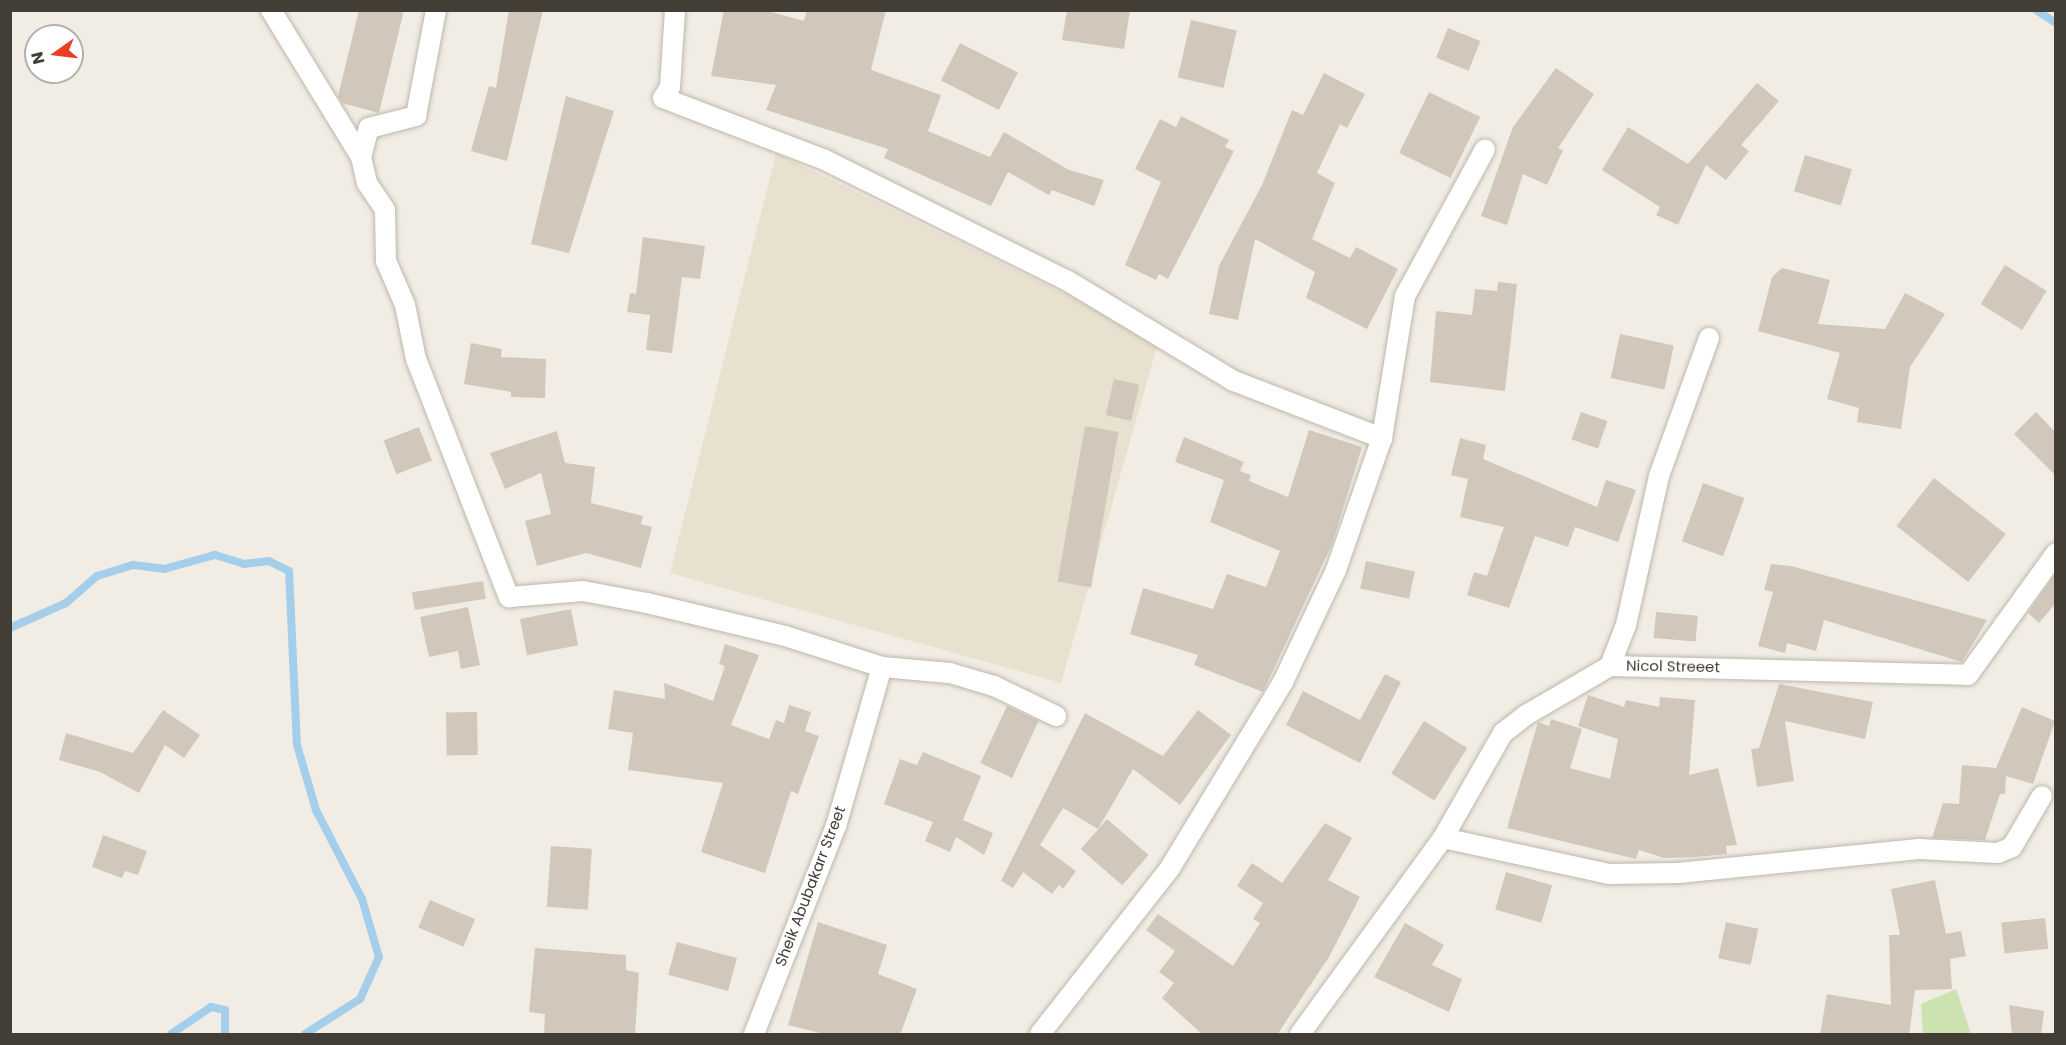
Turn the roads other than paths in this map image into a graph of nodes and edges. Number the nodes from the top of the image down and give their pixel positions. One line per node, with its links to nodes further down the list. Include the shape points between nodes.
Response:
1 (271, 10): 5 (street)
2 (436, 10): 5 (street, via 417,116 369,128)
3 (675, 10): 7 (street, via 670,87 663,99 825,160 947,218 1165,336 1234,381)
4 (1485, 149): 7 (street, via 1405,296)
5 (361, 157): 10 (street, via 367,183 385,210 386,261 405,305 416,359 509,597 583,591 785,636)
6 (1709, 338): 9 (street, via 1659,476 1626,625)
7 (1382, 438): 15 (street, via 1331,579 1240,759 1170,868)
8 (2055, 553): 9 (street, Nicol Streeet, via 1968,675)
9 (1610, 666): 13 (street, Nicol Streeet, via 1503,733)
10 (882, 667): 11 (street, via 950,673 994,686); 14 (street, Sheik Abubakarr Street, via 836,826)
11 (1056, 716)
12 (2042, 796): 13 (street, via 2012,848 1998,853 1918,849 1678,873 1609,874)
13 (1443, 838): 16 (street, Nicol Streeet)
14 (754, 1035)
15 (1040, 1035)
16 (1300, 1035)

